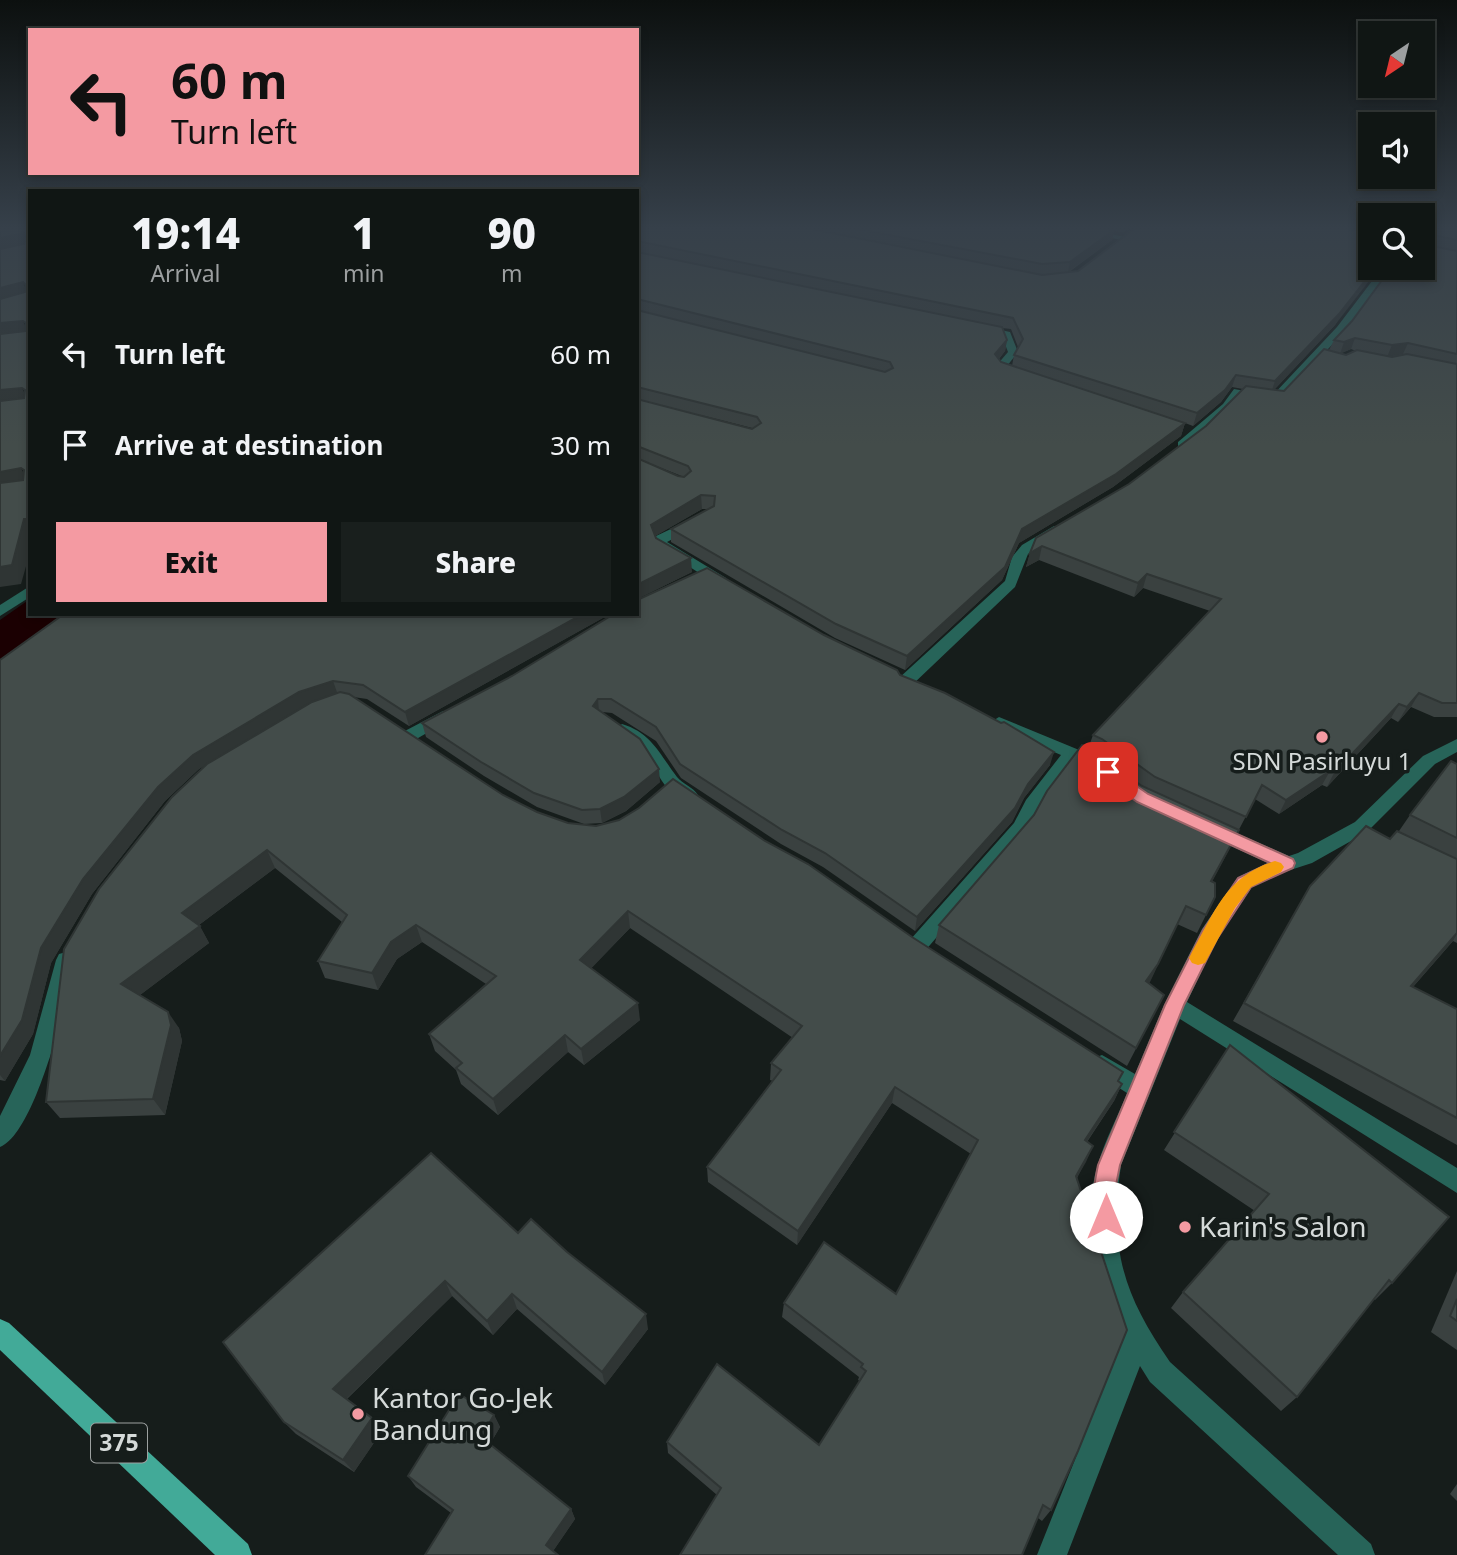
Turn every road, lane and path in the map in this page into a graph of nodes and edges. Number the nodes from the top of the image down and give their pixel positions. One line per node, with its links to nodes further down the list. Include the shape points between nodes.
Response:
1 (1361, 302): 3 (street)
2 (965, 326): 5 (street, via 1006,334 1013,352 1001,366)
3 (1315, 354): 4 (street); 6 (street, via 1274,400 1238,391 1227,406 1189,432)
4 (1328, 358)
5 (1024, 377)
6 (1175, 450)
7 (708, 514): 10 (street, via 661,538 660,543 701,575)
8 (1072, 520): 13 (street, via 1025,548 1010,584)
9 (28, 591): 11 (street); 12 (street)
10 (740, 592)
11 (0, 597)
12 (0, 612)
13 (906, 682)
14 (463, 705): 18 (street, via 402,733)
15 (987, 717): 19 (street)
16 (605, 719): 21 (street, via 649,747)
17 (1457, 745): 25 (street, via 1429,760)
18 (428, 750)
19 (1072, 753): 20 (street, via 1090,759); 29 (street, via 1021,827)
20 (1111, 775)
21 (673, 784): 22 (street); 23 (street)
22 (655, 799)
23 (702, 804)
24 (1202, 825): 27 (street)
25 (1361, 827): 26 (street); 27 (street, via 1305,858)
26 (1383, 839)
27 (1286, 863): 30 (street, via 1245,882 1209,935)
28 (76, 943): 33 (street, via 63,964 41,1055)
29 (917, 946)
30 (1175, 1005): 32 (street); 34 (street)
31 (1081, 1051): 32 (street)
32 (1140, 1089): 36 (street, via 1109,1165 1104,1190 1109,1258 1120,1305)
33 (0, 1136)
34 (1457, 1181)
35 (0, 1332): 37 (main road, 375)
36 (1137, 1337): 38 (street); 39 (street, via 1160,1372)
37 (237, 1555)
38 (1052, 1555)
39 (1360, 1555)

